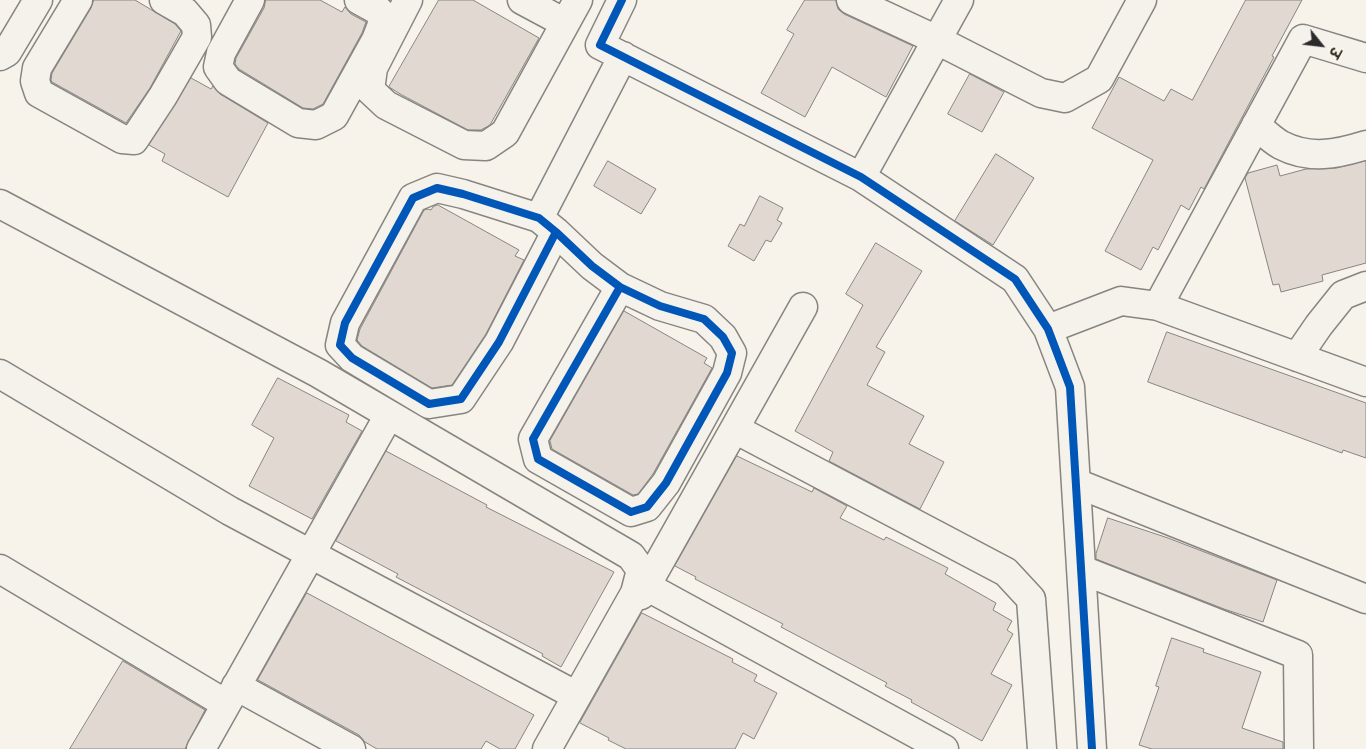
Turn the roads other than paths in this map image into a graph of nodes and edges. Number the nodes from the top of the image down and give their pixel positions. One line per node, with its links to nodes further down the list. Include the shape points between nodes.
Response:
1 (38, 0): 15 (street, via 7,52)
2 (78, 0): 3 (street, via 37,68 35,81 40,93 122,139 134,140 197,37 196,25 185,12)
3 (164, 0)
4 (250, 0): 5 (street, via 218,67 228,81 298,123 316,125 334,116 383,22 379,12)
5 (359, 0)
6 (408, 0): 13 (street, via 373,68 370,90 386,105 464,145 486,146 505,133)
7 (522, 0): 13 (street)
8 (578, 0): 13 (street)
9 (622, 0): 16 (street, via 600,45)
10 (851, 0): 14 (street)
11 (959, 0): 14 (street)
12 (1142, 0): 14 (street, via 1099,79 1065,98 1041,93)
13 (565, 23)
14 (937, 40): 20 (street)
15 (0, 56)
16 (623, 56): 20 (street); 22 (street)
17 (1366, 58): 18 (street, via 1303,40)
18 (1256, 126): 19 (street, via 1282,145 1308,154 1339,153); 25 (street)
19 (1366, 145)
20 (861, 178): 27 (street, via 1015,279)
21 (0, 204): 31 (street, via 318,372)
22 (548, 225): 22 (street, via 464,194 437,188 413,198 344,323 340,345 352,358 429,404 461,399 499,342); 24 (street)
23 (1366, 286): 28 (street, via 1344,296)
24 (620, 288): 24 (street, via 660,306 704,319 723,336 732,353 727,373 666,483 646,507 631,512 538,459 533,440)
25 (1158, 306): 27 (street, via 1121,301); 28 (street)
26 (803, 307): 32 (street)
27 (1048, 329): 33 (street, via 1070,387)
28 (1297, 357): 30 (street)
29 (0, 374): 34 (street, via 230,511)
30 (1366, 382)
31 (388, 415): 34 (street); 40 (street, via 631,556 640,570 635,593)
32 (735, 429): 37 (street); 45 (street, via 1006,572 1031,599)
33 (1076, 483): 36 (street); 38 (street)
34 (310, 554): 39 (street); 40 (street)
35 (0, 569): 39 (street)
36 (1082, 570): 46 (street); 47 (street, via 1298,655)
37 (646, 586): 41 (street); 44 (street)
38 (1366, 599)
39 (231, 694): 42 (street); 43 (street)
40 (577, 696): 41 (street)
41 (556, 748)
42 (201, 749)
43 (351, 749)
44 (944, 749)
45 (1042, 749)
46 (1092, 749)
47 (1300, 749)

